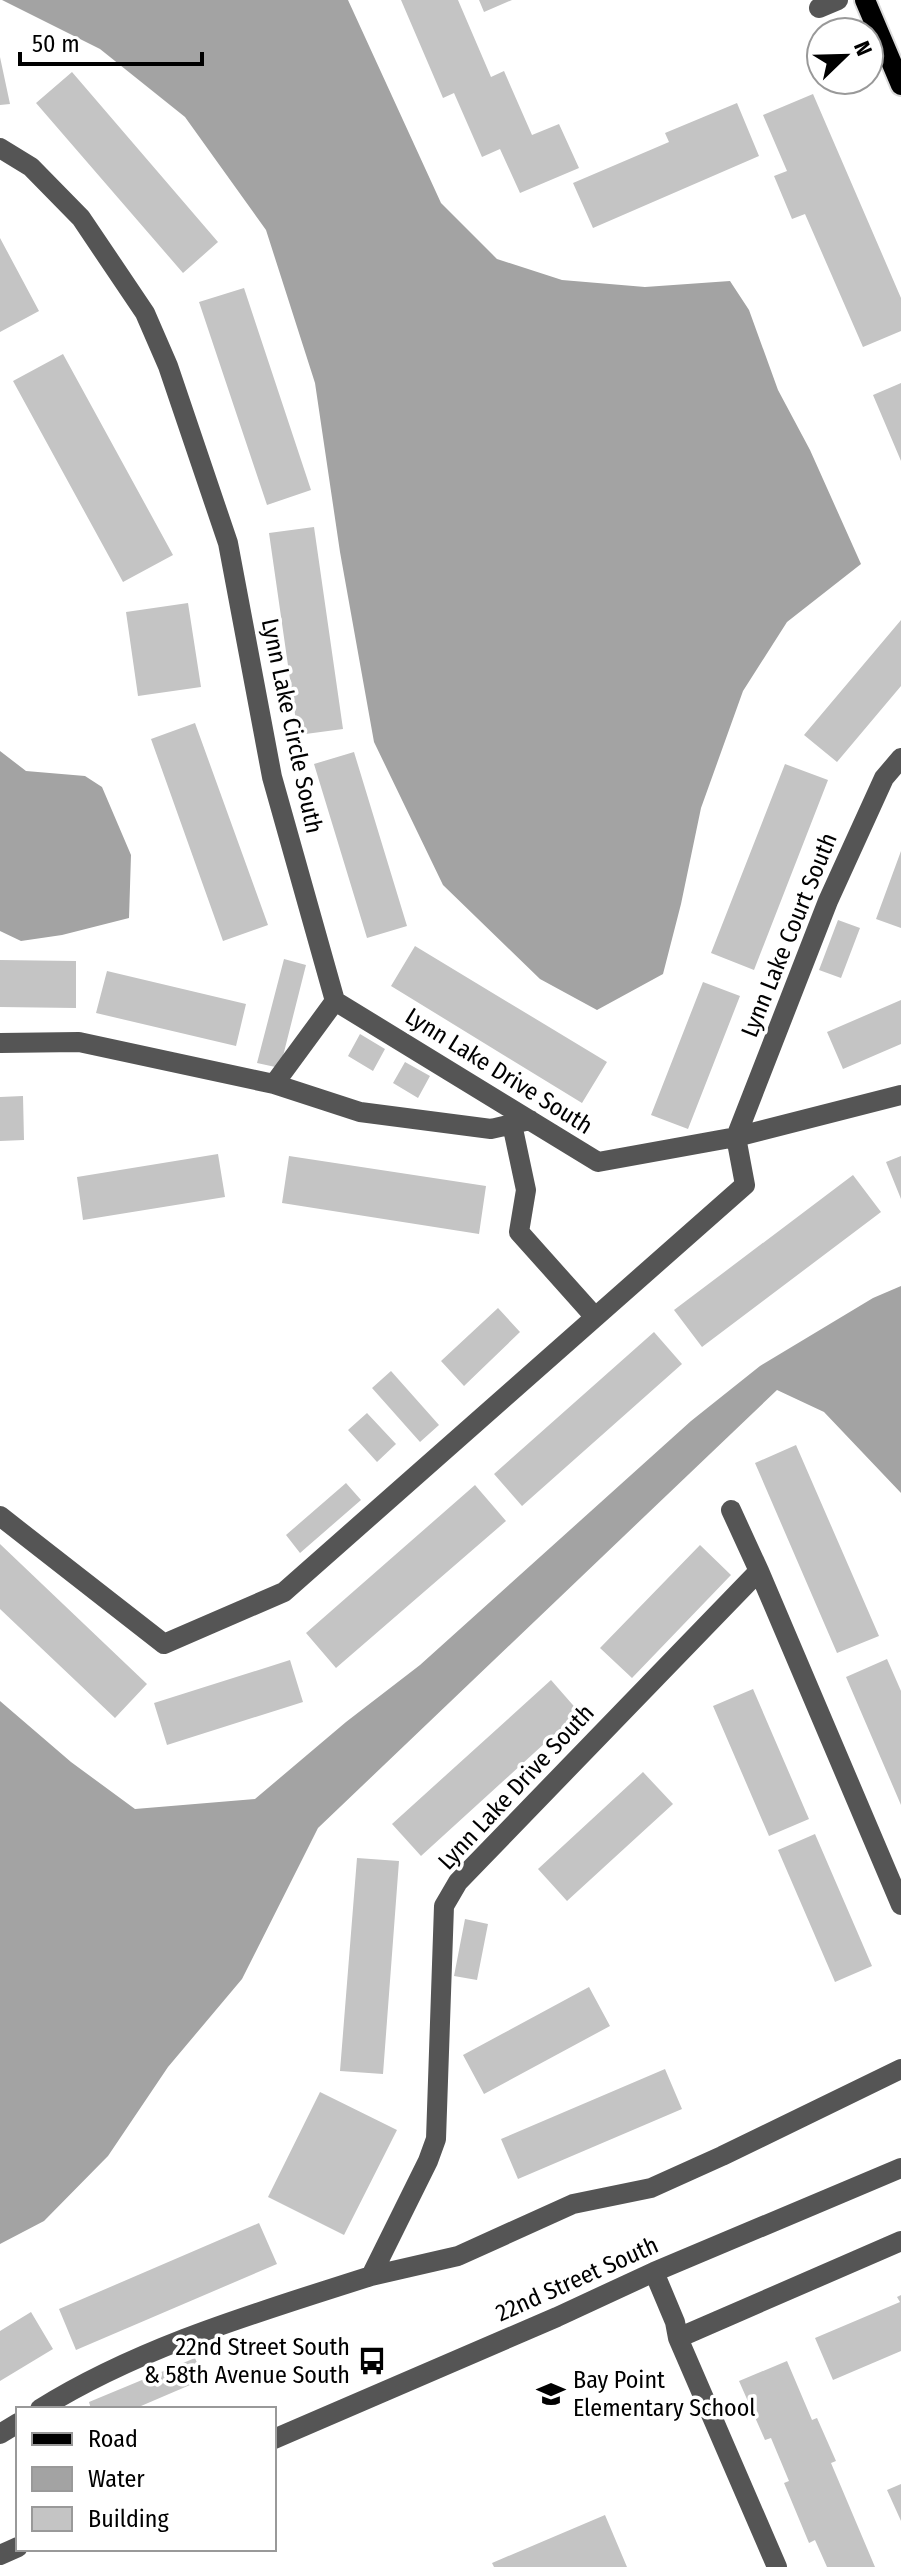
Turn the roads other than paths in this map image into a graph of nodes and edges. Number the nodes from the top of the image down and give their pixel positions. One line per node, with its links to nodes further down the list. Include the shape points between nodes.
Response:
1 (865, 0): 2 (main road)
2 (901, 85)
3 (0, 148): 5 (street, Lynn Lake Circle South, via 31,167 81,218 145,313 168,366 228,543 272,777)
4 (901, 758): 10 (street, Lynn Lake Court South, via 884,778 828,901)
5 (335, 1001): 7 (street); 9 (street, Lynn Lake Drive South)
6 (0, 1043): 7 (street, via 79,1042)
7 (274, 1084): 9 (street, via 360,1112 491,1129)
8 (901, 1095): 10 (street, Lynn Lake Drive South)
9 (521, 1122): 10 (street, Lynn Lake Drive South, via 598,1162); 11 (street, via 526,1190 519,1232)
10 (736, 1137): 11 (street, via 745,1185)
11 (595, 1317): 13 (street, via 284,1592 164,1644)
12 (731, 1510): 14 (street)
13 (0, 1516)
14 (759, 1571): 15 (street); 20 (street, Lynn Lake Drive South, via 458,1882 444,1906 436,2139)
15 (901, 1905)
16 (901, 2069): 20 (street, via 651,2188 573,2204 458,2256)
17 (901, 2168): 19 (street, 22nd Street South)
18 (901, 2241): 21 (street)
19 (654, 2272): 21 (street); 23 (street, 22nd Street South)
20 (371, 2276): 22 (street, via 247,2315 120,2366)
21 (678, 2338): 24 (street)
22 (44, 2407)
23 (276, 2438)
24 (777, 2567)

